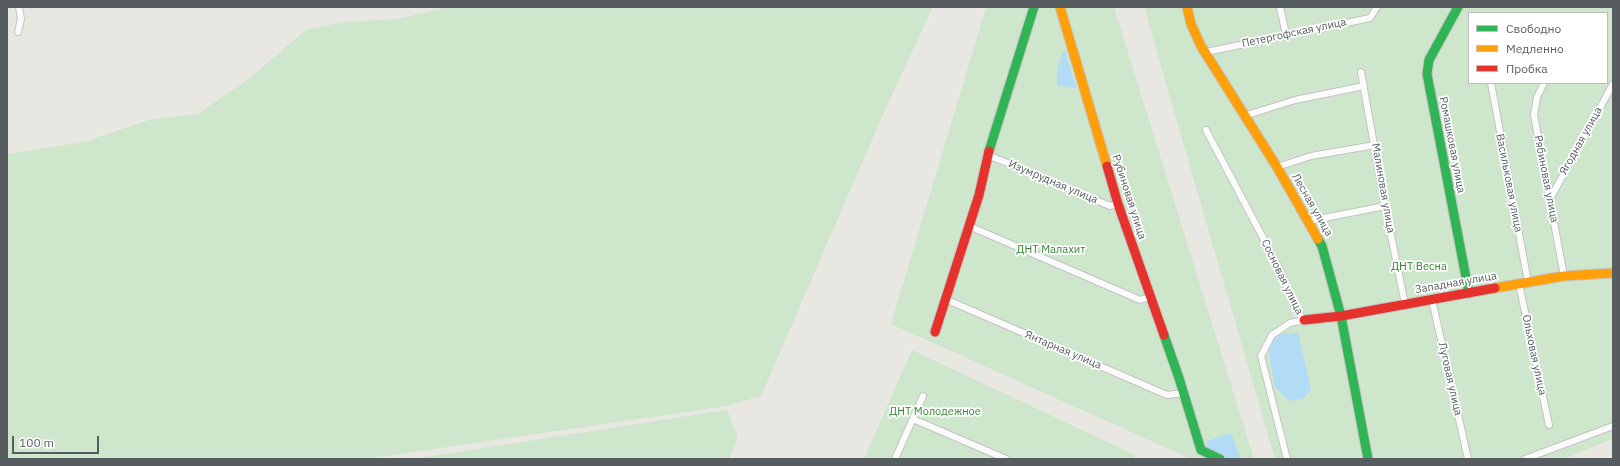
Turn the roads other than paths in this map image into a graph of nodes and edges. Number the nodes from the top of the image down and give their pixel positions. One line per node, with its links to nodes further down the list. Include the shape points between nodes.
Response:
1 (19, 7): 8 (street, via 21,19)
2 (1034, 7): 19 (street)
3 (1060, 7): 22 (street, Рубиновая улица)
4 (1187, 7): 10 (street, Лесная улица, via 1191,24)
5 (1280, 7): 9 (street)
6 (1377, 7): 9 (street, Петергофская улица, via 1370,18)
7 (1458, 7): 29 (street, Ромашковая улица, via 1429,60 1426,74)
8 (18, 32)
9 (1286, 35): 10 (street, Петергофская улица)
10 (1206, 52): 16 (street, Лесная улица)
11 (1361, 72): 15 (street, Малиновая улица)
12 (1491, 84): 28 (street, Васильковая улица)
13 (1544, 84): 21 (street, Рябиновая улица, via 1537,97 1534,115)
14 (1613, 84): 21 (street, Ягодная улица)
15 (1364, 86): 16 (street, via 1294,100); 18 (street, Малиновая улица)
16 (1244, 116): 20 (street, Лесная улица)
17 (1206, 130): 35 (street, Сосновая улица, via 1279,268 1296,310)
18 (1375, 145): 20 (street, via 1311,156); 23 (street, Малиновая улица)
19 (988, 155): 22 (street, Изумрудная улица, via 1110,206); 25 (street)
20 (1276, 167): 24 (street, Лесная улица)
21 (1550, 199): 27 (street, Рябиновая улица)
22 (1118, 204): 30 (street, Рубиновая улица)
23 (1385, 206): 24 (street); 33 (street, Малиновая улица)
24 (1309, 221): 34 (street, Лесная улица, via 1322,246)
25 (969, 226): 30 (street, via 1140,300); 31 (street)
26 (1613, 273): 27 (street, Западная улица)
27 (1564, 276): 28 (street, Западная улица)
28 (1523, 283): 29 (street, Западная улица); 40 (street, Ольховая улица)
29 (1469, 293): 32 (street, Западная улица)
30 (1150, 297): 37 (street, Рубиновая улица)
31 (945, 299): 36 (street); 37 (street, Янтарная улица, via 1167,395)
32 (1432, 300): 33 (street, Западная улица); 50 (street, Луговая улица)
33 (1405, 304): 34 (street, Западная улица)
34 (1341, 316): 35 (street, Западная улица); 49 (street, Лесная улица)
35 (1304, 320): 48 (street, Сосновая улица, via 1290,324 1272,335 1261,356)
36 (936, 332)
37 (1183, 393): 47 (street, Рубиновая улица, via 1201,450)
38 (923, 396): 39 (street)
39 (913, 419): 42 (street); 44 (street)
40 (1548, 426)
41 (1613, 426): 43 (street)
42 (990, 452): 45 (street); 46 (street)
43 (1535, 457): 51 (street)
44 (895, 459)
45 (986, 459)
46 (1006, 459)
47 (1220, 459)
48 (1287, 459)
49 (1368, 459)
50 (1468, 459)
51 (1524, 459)

